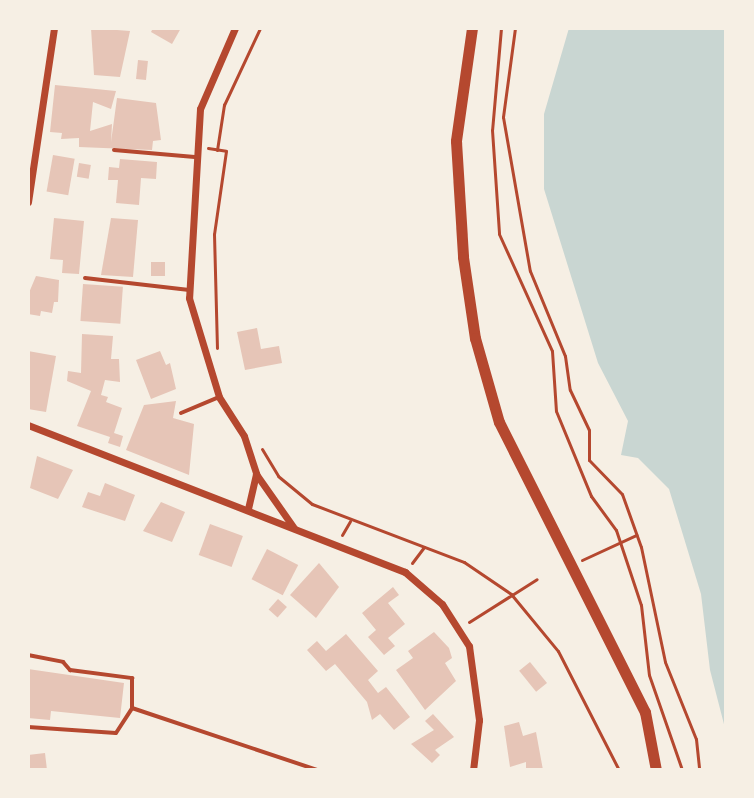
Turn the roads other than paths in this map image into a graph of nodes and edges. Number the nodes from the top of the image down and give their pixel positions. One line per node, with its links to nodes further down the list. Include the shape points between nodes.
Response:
1 (54, 28): 6 (street)
2 (235, 28): 5 (street, via 209,80)
3 (472, 28): 20 (main road, via 456,141 463,257 475,338 499,422 645,712)
4 (114, 150): 5 (lane)
5 (196, 152): 8 (street)
6 (28, 202)
7 (85, 278): 8 (lane)
8 (189, 290): 9 (street)
9 (219, 397): 10 (lane); 12 (street, via 244,436)
10 (181, 413)
11 (28, 425): 13 (street)
12 (256, 474): 13 (street); 14 (street)
13 (248, 510): 14 (street)
14 (296, 530): 19 (street, via 405,572 442,604 469,646 477,680)
15 (28, 655): 16 (lane, via 63,662 70,670 132,678)
16 (132, 708): 17 (lane, via 116,733); 18 (lane)
17 (28, 727)
18 (317, 770)
19 (473, 770)
20 (656, 770)

